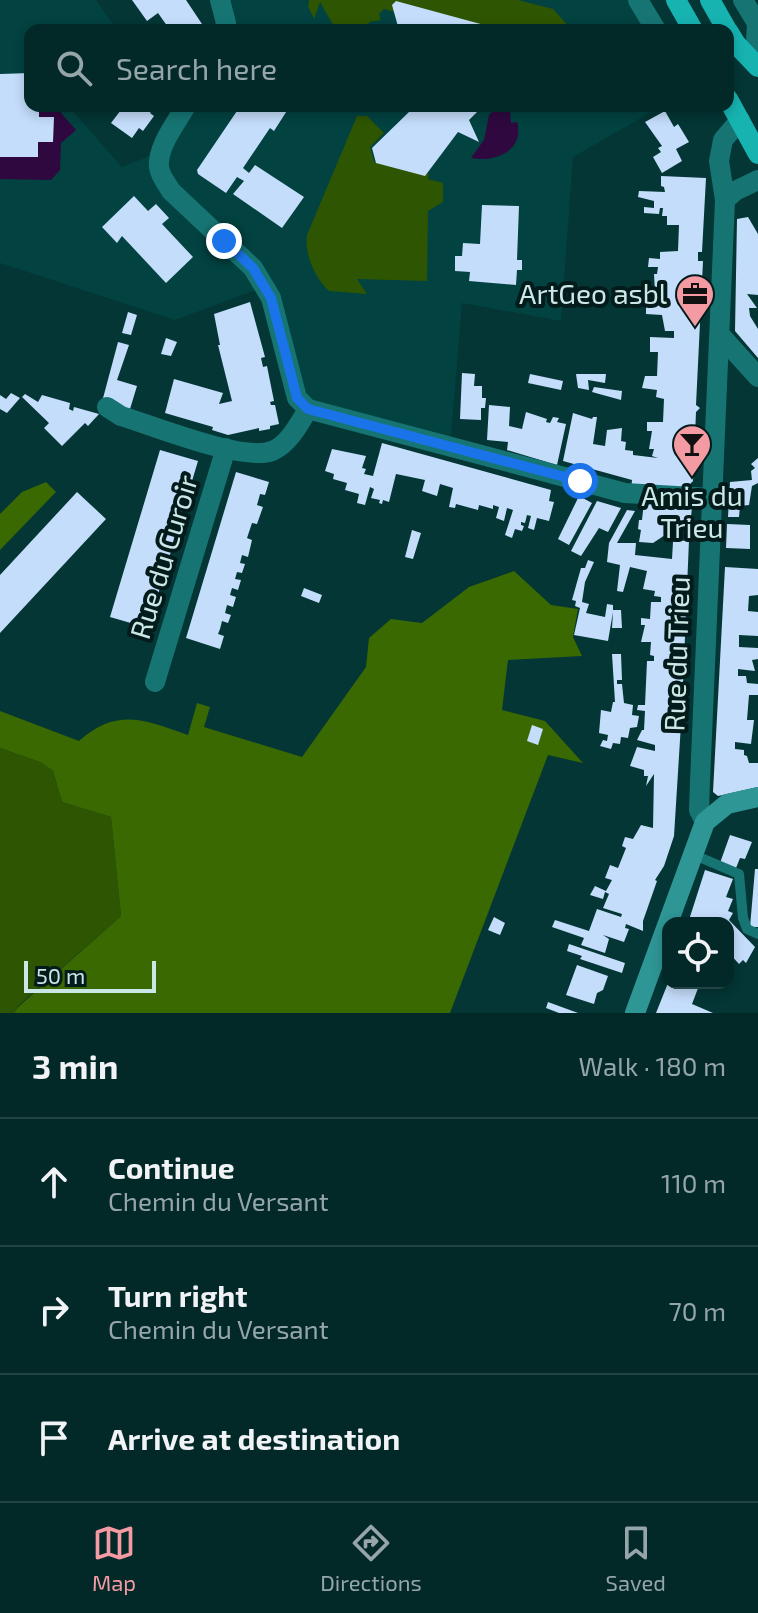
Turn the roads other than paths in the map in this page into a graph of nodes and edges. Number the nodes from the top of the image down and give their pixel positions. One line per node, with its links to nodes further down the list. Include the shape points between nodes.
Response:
1 (220, 0): 6 (street)
2 (638, 0): 7 (street)
3 (676, 0): 8 (main road)
4 (710, 0): 9 (main road)
5 (743, 0): 11 (street, via 757,23)
6 (226, 24)
7 (652, 24)
8 (690, 24)
9 (724, 24)
10 (734, 40): 11 (main road)
11 (756, 64)
12 (734, 110): 14 (main road)
13 (183, 112): 21 (street, via 162,151 163,178 253,268 271,298 297,398)
14 (740, 120): 15 (main road); 17 (street, Rue du Trieu, via 723,140 719,161)
15 (758, 154)
16 (758, 180): 17 (street)
17 (725, 200): 18 (street, Rue du Trieu)
18 (721, 336): 19 (street); 23 (street, Rue du Trieu)
19 (758, 377)
20 (107, 407): 22 (street, Rue du Curoir)
21 (308, 409): 22 (street, Rue du Curoir, via 296,430 273,451); 23 (street, via 625,493)
22 (226, 448): 24 (street, Rue du Curoir)
23 (711, 498): 26 (street, Rue du Trieu, via 699,810)
24 (155, 682)
25 (758, 797): 26 (main road, via 727,804)
26 (705, 822): 27 (main road)
27 (692, 854): 28 (lane, via 739,874 743,918 747,929); 29 (main road)
28 (758, 934)
29 (635, 1013)

